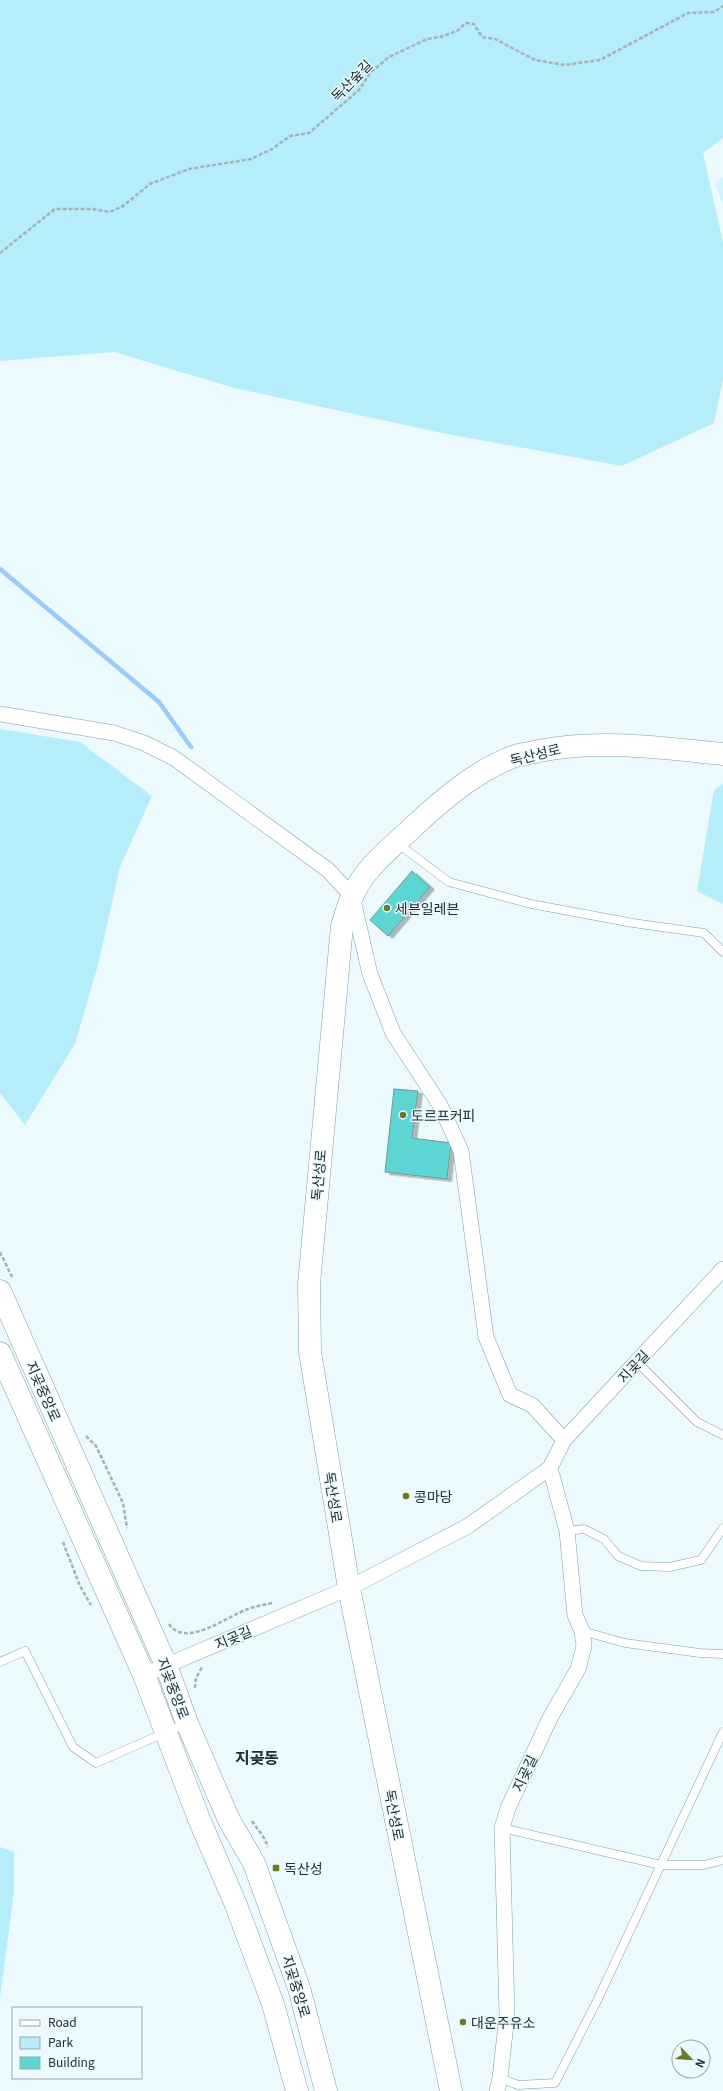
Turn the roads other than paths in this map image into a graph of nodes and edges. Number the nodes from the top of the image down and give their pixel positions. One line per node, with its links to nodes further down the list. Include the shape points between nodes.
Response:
1 (0, 714): 4 (street, via 114,733 144,743 174,758 328,870)
2 (723, 754): 3 (street, 독산성로, via 608,745 564,746 516,756 482,772 439,803)
3 (397, 842): 4 (street, 독산성로, via 364,876); 5 (lane, via 449,882 531,904 704,933)
4 (352, 896): 11 (street, via 370,974 393,1033 440,1105 461,1151 486,1337 510,1395 532,1405); 15 (street, 독산성로, via 342,926 309,1284 310,1352)
5 (723, 952)
6 (723, 1269): 9 (street, 지곶길)
7 (0, 1291): 19 (street, 지곶중앙로)
8 (0, 1353): 20 (street, 지곶중앙로)
9 (637, 1362): 10 (lane, via 697,1422); 11 (street, 지곶길)
10 (723, 1435)
11 (564, 1440): 12 (street, 지곶길)
12 (550, 1468): 14 (street, 지곶길); 15 (street, 지곶길, via 468,1526)
13 (723, 1528): 14 (lane, via 701,1560 669,1567 640,1566 618,1556 604,1539 584,1529)
14 (567, 1531): 16 (street, 지곶길, via 575,1615)
15 (349, 1588): 19 (street, 지곶길); 30 (street, 독산성로)
16 (582, 1631): 17 (lane, via 625,1644); 24 (street, 지곶길, via 584,1646 578,1669 550,1718 508,1808)
17 (723, 1654)
18 (0, 1662): 22 (lane, via 25,1651 73,1748 96,1764)
19 (166, 1665): 20 (street, 지곶길); 21 (street, 지곶중앙로)
20 (144, 1675): 22 (street, 지곶중앙로)
21 (187, 1723): 22 (lane); 29 (street, 지곶중앙로, via 229,1820 254,1862 299,1988)
22 (165, 1732): 28 (street, 지곶중앙로, via 236,1905 273,2004)
23 (723, 1732): 26 (lane)
24 (502, 1828): 26 (lane); 27 (street, 지곶길, via 507,2015)
25 (723, 1860): 26 (lane, via 704,1865)
26 (661, 1865): 27 (lane, via 555,2084)
27 (499, 2085)
28 (297, 2091)
29 (326, 2091)
30 (451, 2091)

